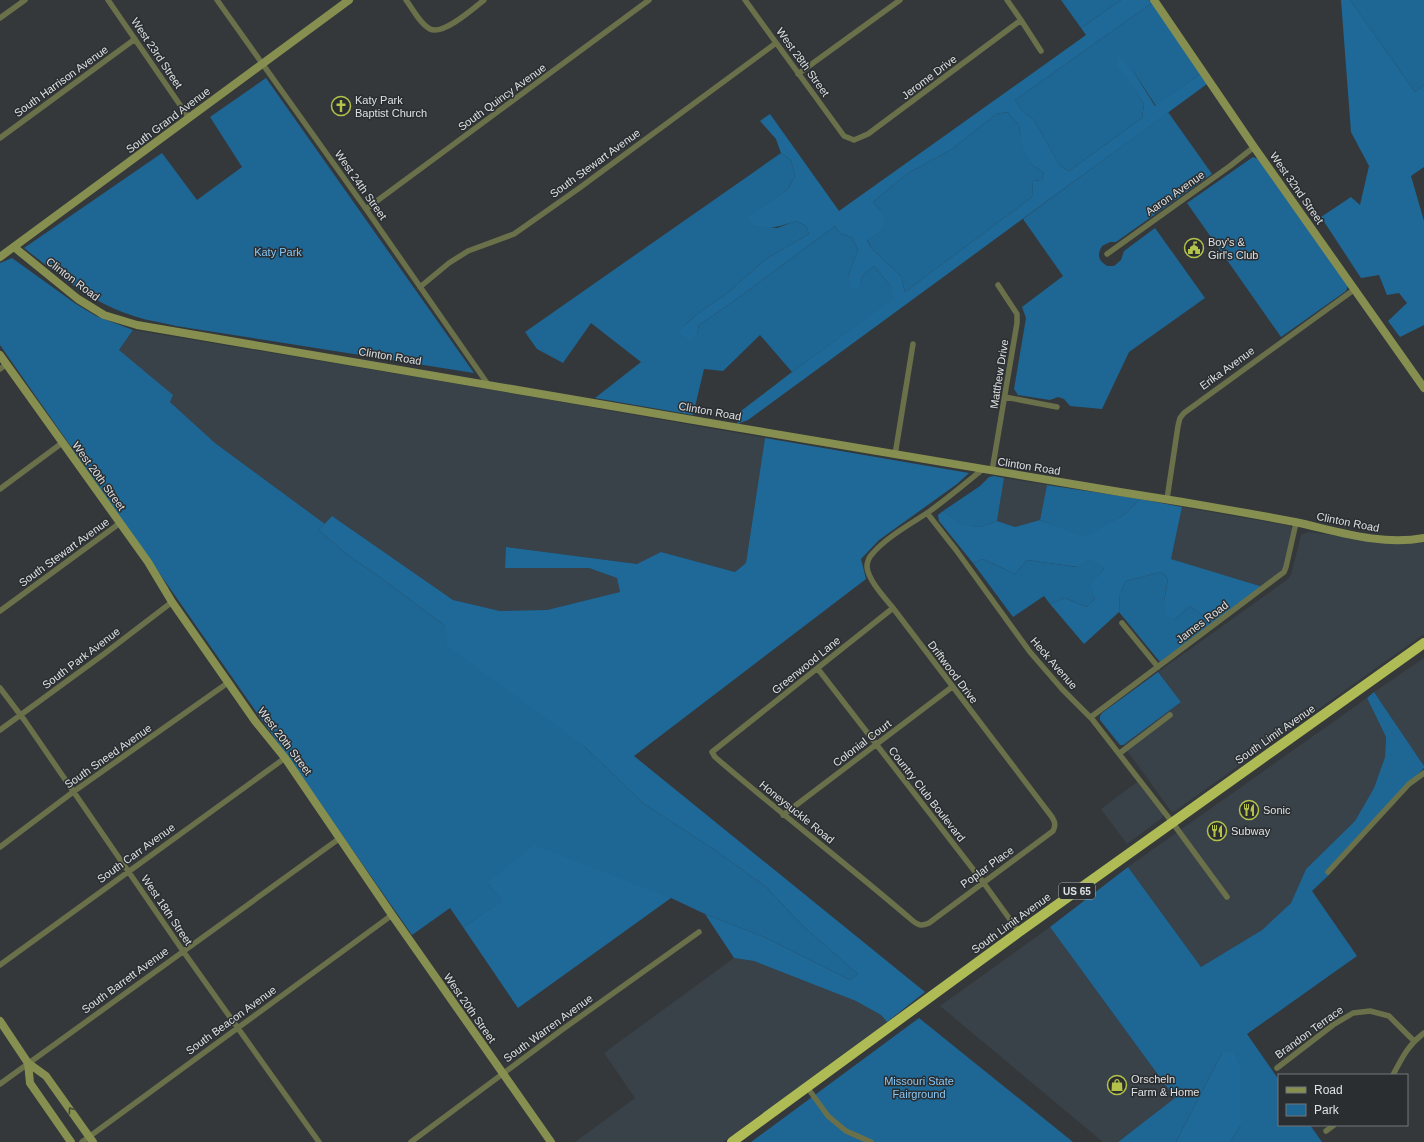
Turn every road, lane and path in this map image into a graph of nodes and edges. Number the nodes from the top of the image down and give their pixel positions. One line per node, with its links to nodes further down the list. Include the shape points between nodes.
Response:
1 (25, 0): 13 (street)
2 (108, 0): 15 (street, West 23rd Street)
3 (217, 0): 18 (street, West 24th Street)
4 (349, 0): 18 (street, South Grand Avenue)
5 (406, 0): 6 (street, via 424,23 431,29 438,30)
6 (484, 0)
7 (650, 0): 24 (street, South Quincy Avenue)
8 (746, 0): 16 (street, West 28th Street)
9 (900, 0): 19 (street)
10 (1007, 0): 14 (street)
11 (1154, 0): 23 (street, West 32nd Street)
12 (0, 9): 13 (street)
13 (2, 16)
14 (1021, 20): 17 (street); 21 (street, Jerome Drive, via 868,134 854,140)
15 (134, 39): 20 (street, West 23rd Street); 22 (street, South Harrison Avenue)
16 (776, 43): 19 (street, West 28th Street); 29 (street, South Stewart Avenue, via 514,234 468,251 449,262)
17 (1041, 51)
18 (262, 64): 20 (street, South Grand Avenue); 24 (street, West 24th Street)
19 (798, 74): 21 (street, West 28th Street)
20 (188, 118): 25 (street, South Grand Avenue)
21 (844, 136)
22 (0, 138)
23 (1254, 147): 26 (street, Aaron Avenue); 30 (street, West 32nd Street)
24 (366, 209): 29 (street, West 24th Street)
25 (14, 247): 27 (street, South Grand Avenue); 34 (street, Clinton Road, via 78,299 104,315 137,325)
26 (1107, 254)
27 (0, 256)
28 (998, 285): 36 (street, Matthew Drive, via 1017,314)
29 (420, 287): 34 (street, West 24th Street)
30 (1354, 289): 35 (street, West 32nd Street); 42 (street, Erika Avenue, via 1184,413 1178,426)
31 (913, 344): 39 (street)
32 (0, 355): 33 (street, West 20th Street)
33 (3, 367): 38 (street, West 20th Street)
34 (487, 383): 39 (street, Clinton Road)
35 (1424, 388)
36 (1005, 397): 37 (street); 40 (street, Matthew Drive)
37 (1057, 407)
38 (62, 443): 41 (street); 44 (street, West 20th Street)
39 (895, 454): 40 (street, Clinton Road)
40 (988, 470): 42 (street, Clinton Road); 43 (street)
41 (0, 489)
42 (1166, 500): 45 (street, Clinton Road)
43 (927, 513): 48 (street, Driftwood Drive, via 902,529 870,557 867,567 871,579); 59 (street, Heck Avenue, via 1030,652)
44 (120, 523): 47 (street, West 20th Street); 49 (street, South Stewart Avenue)
45 (1296, 523): 46 (street, Clinton Road, via 1374,539); 52 (street, James Road, via 1284,572)
46 (1424, 538)
47 (172, 602): 54 (street, West 20th Street); 57 (street, South Park Avenue)
48 (893, 608): 53 (street, Greenwood Lane); 55 (street, Driftwood Drive)
49 (0, 611)
50 (1122, 623): 52 (street)
51 (1424, 643): 69 (highway, South Limit Avenue / US 65)
52 (1158, 667): 59 (street, James Road)
53 (818, 669): 61 (street, Greenwood Lane); 62 (street, Country Club Boulevard)
54 (229, 682): 64 (street, West 20th Street, via 255,721); 67 (street, South Sneed Avenue)
55 (952, 687): 62 (street, Colonial Court); 66 (street, Driftwood Drive)
56 (0, 688): 57 (street, West 18th Street)
57 (21, 715): 60 (street, South Park Avenue); 67 (street, West 18th Street)
58 (1170, 715): 63 (street)
59 (1090, 717): 63 (street, Heck Avenue)
60 (0, 730)
61 (731, 737): 68 (street, Honeysuckle Road, via 712,752 713,755)
62 (876, 744): 68 (street, Colonial Court); 74 (street, Country Club Boulevard)
63 (1120, 753): 69 (street, Heck Avenue)
64 (285, 758): 70 (street, West 20th Street); 72 (street, South Carr Avenue)
65 (1424, 774): 73 (street, via 1409,784)
66 (1028, 786): 74 (street, Poplar Place, via 1052,817 1055,827 1048,835)
67 (73, 792): 71 (street, South Sneed Avenue); 72 (street, West 18th Street)
68 (783, 815): 76 (street, Honeysuckle Road)
69 (1172, 822): 75 (street, Heck Avenue); 79 (highway, South Limit Avenue / US 65)
70 (340, 838): 77 (street, West 20th Street); 80 (street, South Barrett Avenue)
71 (0, 847)
72 (128, 872): 80 (street, West 18th Street); 81 (street, South Carr Avenue)
73 (1328, 872)
74 (983, 882): 76 (street, Poplar Place, via 923,925 913,921); 79 (street, Country Club Boulevard)
75 (1227, 897)
76 (890, 901)
77 (392, 915): 83 (street, South Beacon Avenue); 88 (street, West 20th Street)
78 (699, 932): 88 (street, South Warren Avenue)
79 (1020, 932): 91 (highway, South Limit Avenue / US 65)
80 (182, 951): 83 (street, West 18th Street); 86 (street, South Barrett Avenue)
81 (0, 965)
82 (0, 1021): 86 (street)
83 (238, 1028): 94 (street, South Beacon Avenue); 97 (street, West 18th Street)
84 (1424, 1033): 85 (street)
85 (1414, 1040): 87 (street, Brandon Terrace, via 1389,1016 1370,1010 1353,1013); 89 (street)
86 (28, 1063): 90 (street, South Barrett Avenue); 94 (street, one-way to 86, via 46,1076); 95 (street, via 30,1083)
87 (1277, 1068)
88 (503, 1074): 98 (street, South Warren Avenue); 99 (street, West 20th Street)
89 (1394, 1074)
90 (0, 1084)
91 (807, 1087): 100 (highway, South Limit Avenue / US 65); 101 (street, via 828,1116 846,1132)
92 (1333, 1126): 93 (street)
93 (1326, 1131)
94 (92, 1139): 96 (street, South Beacon Avenue)
95 (70, 1142)
96 (82, 1142)
97 (318, 1142)
98 (410, 1142)
99 (550, 1142)
100 (732, 1142)
101 (871, 1142)

